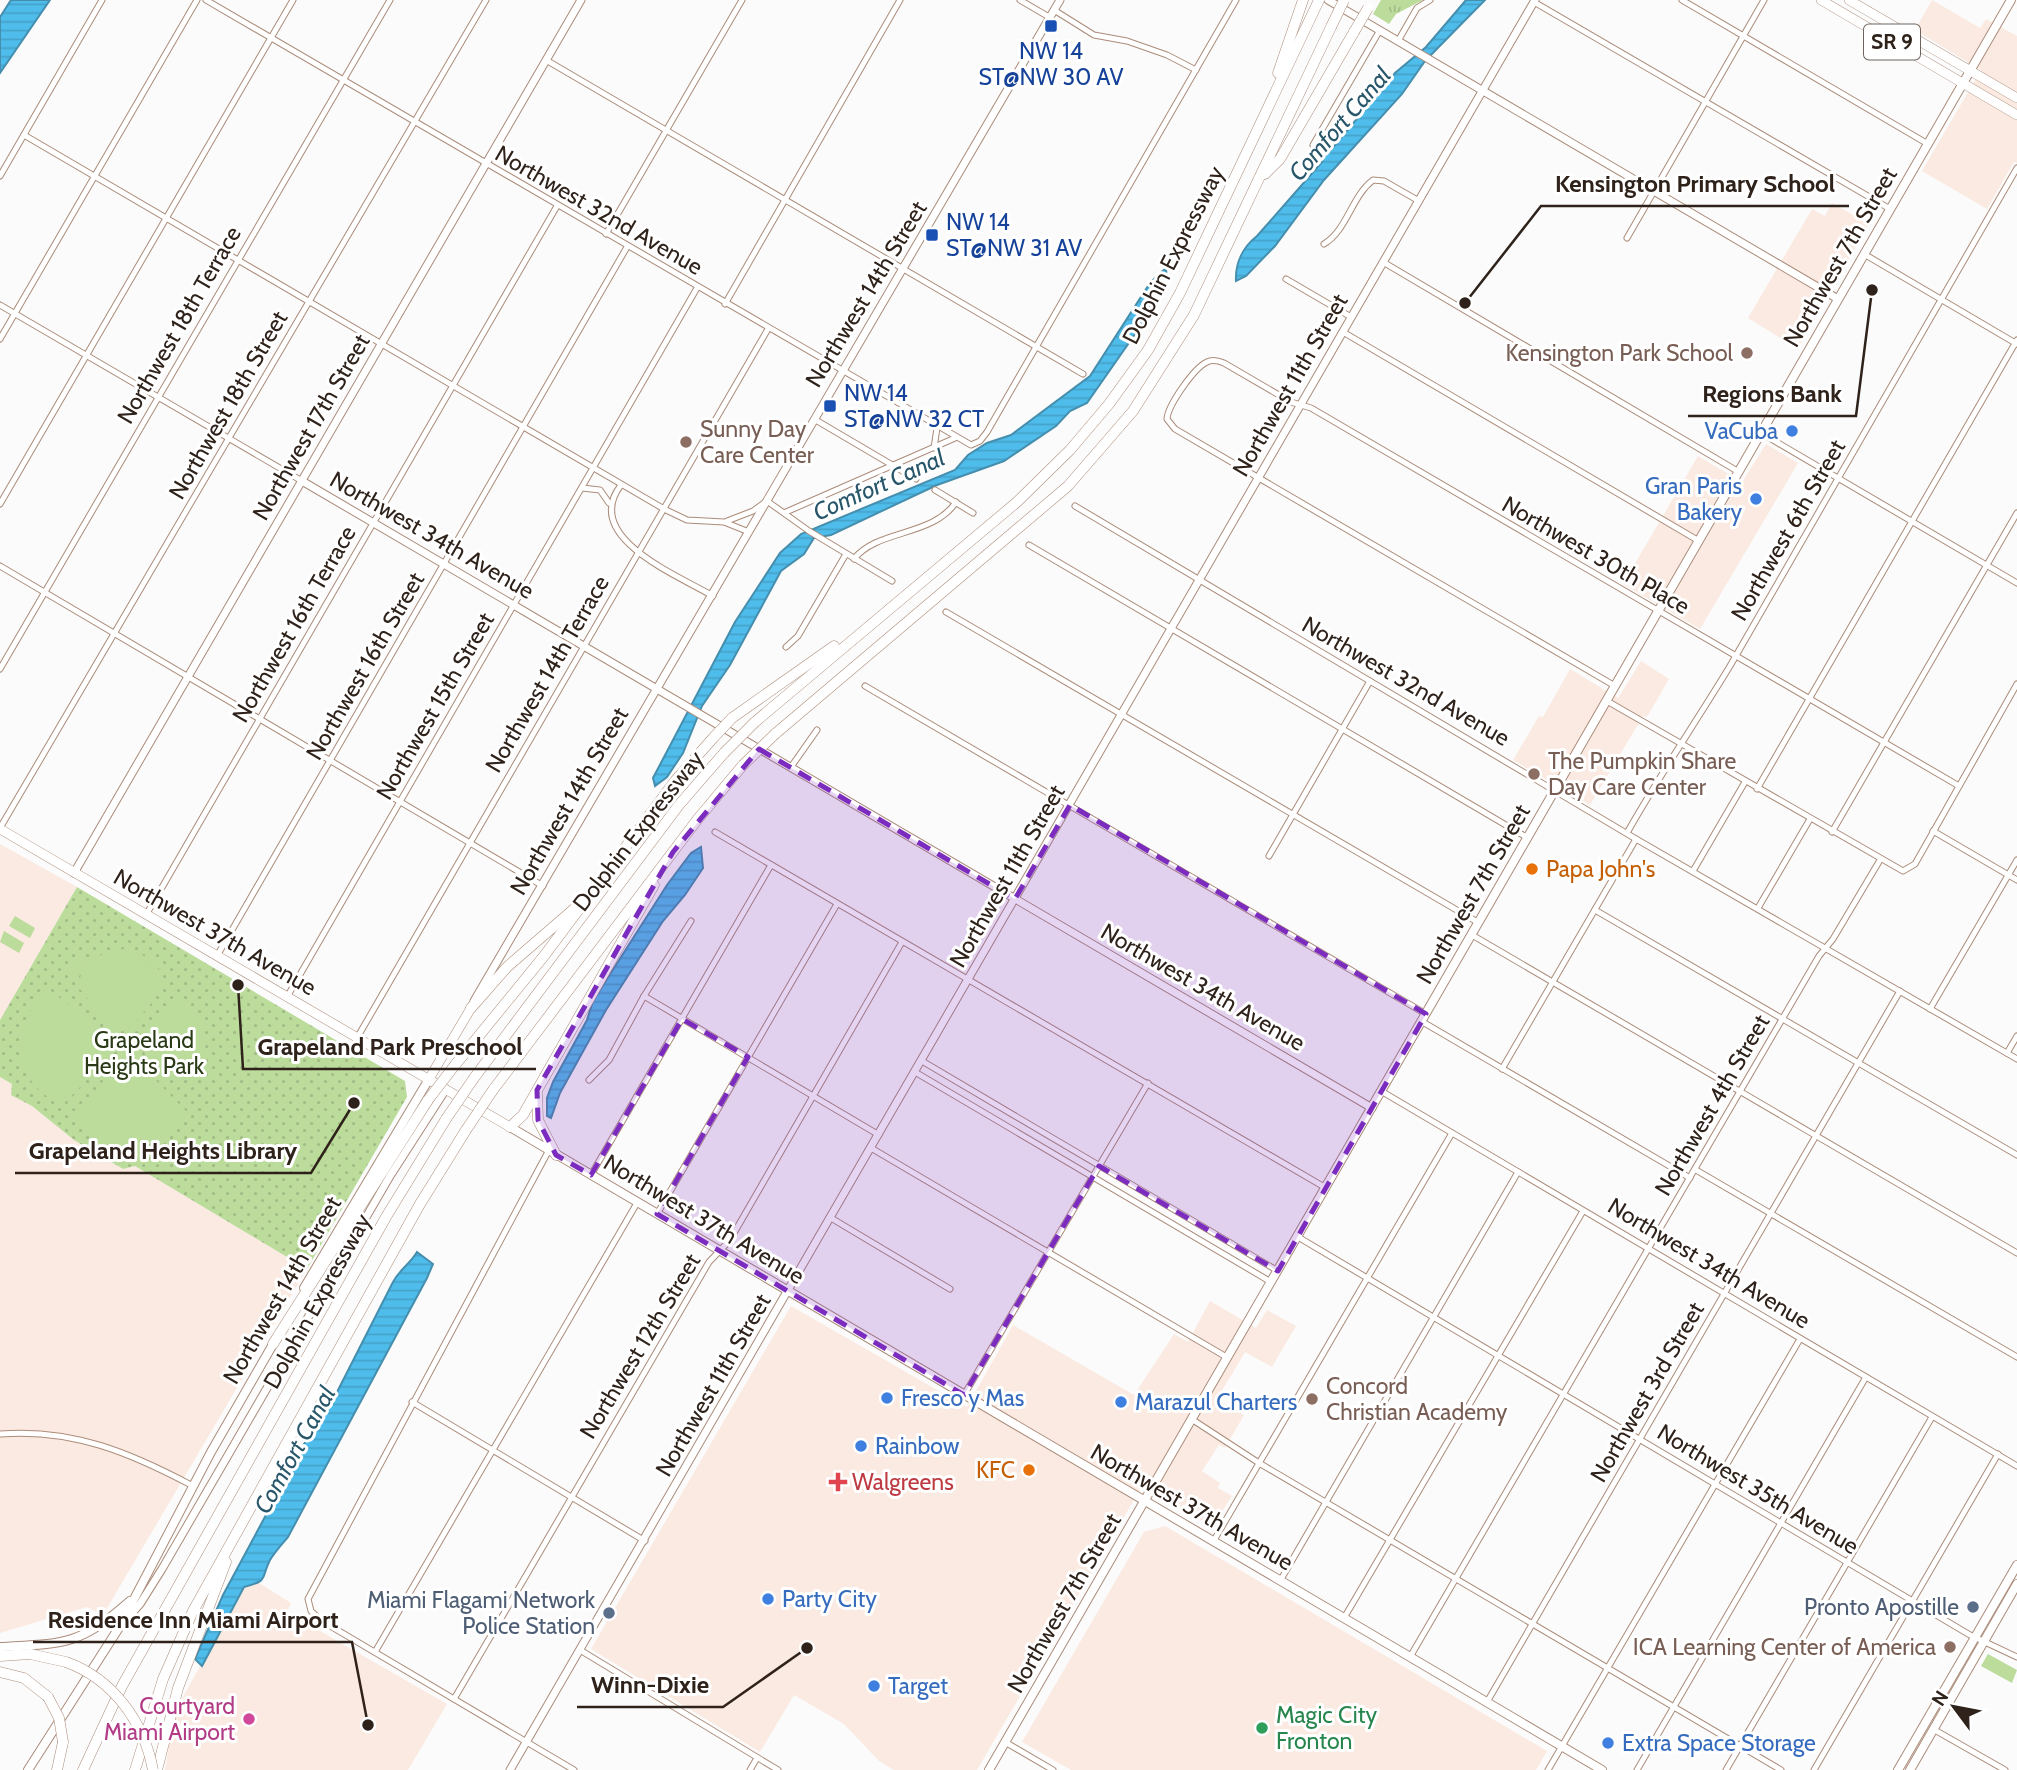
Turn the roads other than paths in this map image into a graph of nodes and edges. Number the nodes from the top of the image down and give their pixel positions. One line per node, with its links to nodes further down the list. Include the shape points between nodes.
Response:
1 (102, 0): 42 (street)
2 (197, 0): 48 (street)
3 (206, 0): 28 (street, Northwest 32nd Avenue)
4 (293, 0): 28 (street)
5 (390, 0): 33 (street, Northwest 18th Terrace)
6 (486, 0): 40 (street, Northwest 18th Street)
7 (581, 0): 30 (street, Northwest 17th Street)
8 (742, 0): 41 (street)
9 (900, 0): 51 (street)
10 (1020, 0): 25 (street)
11 (1060, 0): 25 (street, Northwest 14th Street)
12 (1236, 0): 31 (street)
13 (1319, 0): 39 (highway, Dolphin Expressway)
14 (1328, 0): 26 (street)
15 (1344, 0): 49 (highway, Dolphin Expressway, bridge)
16 (1430, 0): 29 (street, via 1417,8)
17 (1682, 0): 27 (street)
18 (1764, 0): 27 (street)
19 (1821, 0): 34 (main road, SR 9)
20 (1849, 0): 32 (main road, SR 9)
21 (2011, 0): 32 (main road, Northwest 7th Street)
22 (1534, 1): 35 (street, Northwest 11th Street); 37 (street)
23 (1301, 4): 39 (highway)
24 (1371, 4): 49 (highway, bridge, via 1280,159)
25 (1052, 14): 31 (street, via 1094,36 1127,41); 63 (street, Northwest 14th Street)
26 (1380, 30): 29 (street); 44 (street)
27 (1744, 36): 37 (street); 43 (street)
28 (271, 38): 33 (street, Northwest 32nd Avenue); 55 (street)
29 (1398, 41): 35 (street)
30 (546, 60): 41 (street); 45 (street, Northwest 17th Street)
31 (1196, 70): 78 (street)
32 (1970, 71): 34 (main road, Northwest 7th Street); 36 (main road, SR 9)
33 (343, 80): 40 (street, Northwest 32nd Avenue); 61 (street, Northwest 18th Terrace)
34 (1963, 83): 38 (main road, SR 9); 43 (main road, Northwest 7th Street)
35 (1483, 91): 50 (street); 52 (street, Northwest 11th Street)
36 (2017, 98)
37 (1706, 102): 50 (street); 54 (street)
38 (2017, 115)
39 (1264, 117): 129 (highway, Dolphin Expressway, via 1171,309 1109,404 1035,485)
40 (414, 122): 45 (street, Northwest 32nd Avenue); 68 (street, Northwest 18th Street)
41 (666, 131): 51 (street); 56 (street)
42 (24, 135): 47 (street); 48 (street)
43 (1928, 144): 54 (main road, Northwest 7th Street)
44 (1313, 145)
45 (486, 164): 53 (street, Northwest 32nd Avenue); 77 (street, Northwest 17th Street)
46 (2017, 168): 67 (street, Northwest 6th Street)
47 (0, 176)
48 (95, 177): 55 (street); 71 (street)
49 (1258, 182): 170 (highway, Dolphin Expressway, bridge, via 1172,354 1102,449 1046,506 775,734 743,765)
50 (1654, 191): 57 (street); 66 (street)
51 (784, 200): 63 (street); 69 (street)
52 (1419, 201): 58 (street, via 1375,180 1365,188 1337,236); 62 (street, Northwest 11th Street)
53 (557, 206): 56 (street, Northwest 32nd Avenue); 82 (street, Northwest 16th Terrace)
54 (1890, 209): 60 (main road, Northwest 7th Street)
55 (166, 218): 61 (street); 79 (street)
56 (606, 234): 59 (street, Northwest 32nd Avenue)
57 (1627, 238)
58 (1324, 244)
59 (627, 247): 65 (street, Northwest 32nd Avenue); 86 (street, Northwest 16th Street)
60 (1864, 254): 66 (main road, Northwest 7th Street); 67 (street)
61 (238, 260): 68 (street); 83 (street, Northwest 18th Terrace)
62 (1383, 262): 72 (street, Northwest 11th Street); 94 (street)
63 (903, 270): 78 (street); 80 (street, Northwest 14th Street)
64 (1286, 279): 72 (street)
65 (697, 288): 69 (street, Northwest 32nd Avenue); 93 (street, Northwest 15th Street)
66 (1838, 299): 88 (main road, Northwest 7th Street)
67 (1941, 299): 76 (street); 97 (street, Northwest 6th Street)
68 (308, 302): 77 (street); 90 (street, Northwest 18th Street)
69 (725, 304): 73 (street, Northwest 32nd Avenue)
70 (0, 305): 71 (street, Northwest 34th Avenue)
71 (15, 313): 75 (street); 79 (street, Northwest 34th Avenue)
72 (1351, 317): 74 (street, Northwest 11th Street)
73 (768, 329): 80 (street, Northwest 32nd Avenue); 107 (street, Northwest 14th Terrace)
74 (1343, 332): 84 (street, Northwest 11th Street); 115 (street)
75 (0, 339)
76 (2016, 342): 112 (street)
77 (381, 344): 82 (street); 98 (street, Northwest 17th Street)
78 (1035, 346): 81 (street); 89 (street, Northwest 32nd Avenue, via 987,432 975,444)
79 (87, 355): 83 (street, Northwest 34th Avenue); 105 (street)
80 (842, 372): 85 (street, Northwest 14th Street); 87 (street, Northwest 32nd Avenue)
81 (1083, 374)
82 (453, 386): 86 (street); 113 (street, Northwest 16th Terrace)
83 (158, 397): 90 (street, Northwest 34th Avenue); 126 (street, Northwest 18th Terrace)
84 (1300, 406): 96 (street, Northwest 11th Street); 96 (street, Northwest 30th Place, via 1212,360 1202,365 1170,408 1167,419 1175,429); 131 (street, Northwest 30th Place, via 1311,408)
85 (814, 419): 92 (street); 102 (street, Northwest 14th Street)
86 (523, 427): 93 (street); 120 (street, Northwest 16th Street)
87 (937, 428): 89 (street, Northwest 32nd Avenue); 91 (street)
88 (1761, 433): 94 (main road, Northwest 7th Street); 97 (street)
89 (955, 438): 91 (street)
90 (228, 439): 98 (street, Northwest 34th Avenue); 133 (street, Northwest 18th Street)
91 (934, 448): 92 (street)
92 (892, 466): 95 (street); 108 (street)
93 (593, 469): 99 (street); 100 (street, Northwest 15th Street)
94 (1739, 472): 115 (main road, Northwest 7th Street)
95 (916, 478)
96 (1259, 478): 123 (street, Northwest 11th Street); 142 (street)
97 (1838, 478): 112 (street); 136 (street, Northwest 6th Street)
98 (302, 481): 113 (street, Northwest 34th Avenue); 138 (street, Northwest 17th Street)
99 (621, 485): 104 (street); 107 (street)
100 (582, 488): 104 (street, via 600,490); 128 (street, Northwest 15th Street)
101 (935, 490): 103 (street)
102 (767, 501): 108 (street); 111 (street); 114 (street, Northwest 14th Street)
103 (956, 502): 109 (street); 119 (street, via 944,516 869,546)
104 (610, 503): 117 (street, via 617,530)
105 (0, 504)
106 (1075, 506): 123 (street, Northwest 32nd Avenue)
107 (664, 509): 111 (street, via 692,522); 117 (street, Northwest 14th Terrace)
108 (786, 512): 118 (street)
109 (973, 513)
110 (2017, 513): 121 (street)
111 (724, 522): 114 (street)
112 (1912, 522): 121 (street); 144 (street)
113 (373, 524): 120 (street, Northwest 34th Avenue); 147 (street, Northwest 16th Terrace)
114 (749, 532): 127 (street, Northwest 14th Street)
115 (1699, 541): 131 (main road, Northwest 7th Street)
116 (1029, 545): 132 (street)
117 (638, 552): 127 (street); 134 (street, Northwest 14th Terrace)
118 (846, 554): 119 (street); 135 (street, via 798,636)
119 (855, 559): 124 (street)
120 (444, 565): 128 (street, Northwest 34th Avenue); 152 (street, Northwest 16th Street)
121 (1986, 565): 125 (street); 150 (street)
122 (0, 566): 126 (street)
123 (1200, 580): 132 (street, Northwest 11th Street); 139 (street, Northwest 32nd Avenue)
124 (892, 581)
125 (2017, 583)
126 (44, 592): 133 (street); 137 (street, Northwest 18th Terrace)
127 (713, 596): 143 (street, Northwest 14th Street)
128 (513, 605): 134 (street, Northwest 34th Avenue); 158 (street, Northwest 15th Street)
129 (886, 610): 181 (highway, bridge, via 732,718 675,781); 313 (highway, Dolphin Expressway, bridge, via 724,753 679,805 474,1078 393,1206 122,1686)
130 (946, 612): 146 (street)
131 (1658, 612): 136 (street, Northwest 30th Place); 142 (main road, Northwest 7th Street)
132 (1172, 629): 146 (street, Northwest 11th Street); 148 (street)
133 (115, 634): 138 (street); 162 (street, Northwest 18th Street)
134 (584, 647): 143 (street, Northwest 34th Avenue); 169 (street, Northwest 14th Terrace)
135 (786, 647)
136 (1735, 656): 144 (street, Northwest 30th Place); 151 (street, Northwest 6th Street)
137 (0, 669)
138 (188, 677): 147 (street); 176 (street, Northwest 17th Street)
139 (1370, 681): 148 (street); 157 (street, Northwest 32nd Avenue)
140 (2017, 684): 155 (street)
141 (865, 686): 159 (street)
142 (1615, 686): 145 (main road, Northwest 7th Street)
143 (657, 689): 153 (street, Northwest 34th Avenue); 179 (street, Northwest 14th Street)
144 (1810, 699): 150 (street, Northwest 30th Place); 156 (street)
145 (1607, 701): 151 (street); 157 (main road, Northwest 7th Street)
146 (1122, 715): 159 (street, Northwest 11th Street); 160 (street)
147 (259, 719): 152 (street); 185 (street, Northwest 16th Terrace)
148 (1343, 729): 160 (street); 167 (street)
149 (817, 730): 153 (street)
150 (1884, 743): 155 (street, Northwest 30th Place); 165 (street)
151 (1680, 744): 154 (street); 166 (street, Northwest 6th Street)
152 (330, 760): 158 (street); 191 (street, Northwest 16th Street)
153 (790, 767): 180 (street, Northwest 34th Avenue)
154 (1745, 782): 156 (street); 175 (street)
155 (1959, 786): 163 (street)
156 (1758, 789): 161 (street)
157 (1556, 790): 166 (street, Northwest 32nd Avenue); 167 (main road, Northwest 7th Street)
158 (400, 801): 169 (street); 196 (street, Northwest 15th Street)
159 (1070, 805): 180 (street, Northwest 11th Street); 199 (street)
160 (1293, 815): 171 (street); 187 (street)
161 (1810, 820): 165 (street); 183 (street)
162 (0, 829): 176 (main road, Northwest 37th Avenue)
163 (1933, 831): 172 (street, via 1910,870 1900,871); 177 (street)
164 (715, 832): 174 (street)
165 (1832, 832): 172 (street)
166 (1627, 833): 168 (street, Northwest 32nd Avenue)
167 (1528, 838): 187 (main road, Northwest 7th Street)
168 (1636, 839): 175 (street, Northwest 32nd Avenue); 184 (street)
169 (470, 842): 179 (street); 203 (street, Northwest 14th Terrace)
170 (673, 852): 215 (highway); 278 (highway, Dolphin Expressway, bridge, via 466,1130 419,1204)
171 (1269, 856)
172 (1880, 860): 190 (street, Northwest 4th Street)
173 (2017, 860): 177 (street)
174 (771, 865): 182 (street); 200 (street)
175 (1693, 871): 183 (street, Northwest 32nd Avenue)
176 (74, 873): 185 (main road, Northwest 37th Avenue)
177 (2008, 875): 178 (street); 198 (street)
178 (2017, 880)
179 (543, 886): 197 (street, Northwest 14th Street)
180 (1015, 899): 192 (street, Northwest 11th Street); 219 (street, Northwest 34th Avenue)
181 (582, 902): 197 (highway, via 507,967); 256 (highway, bridge, via 428,1100)
182 (837, 904): 189 (street); 205 (street)
183 (1758, 908): 190 (street, Northwest 32nd Avenue)
184 (1595, 910): 193 (street); 201 (street)
185 (146, 915): 191 (main road, Northwest 37th Avenue)
186 (691, 921): 195 (street)
187 (1479, 923): 188 (main road, Northwest 7th Street)
188 (1472, 935): 193 (street); 199 (main road, Northwest 7th Street)
189 (902, 942): 192 (street); 218 (street, Northwest 12th Street)
190 (1826, 948): 194 (street, Northwest 32nd Avenue); 201 (street, Northwest 4th Street)
191 (217, 956): 196 (main road, Northwest 37th Avenue)
192 (969, 980): 207 (street, Northwest 11th Street); 213 (street)
193 (1553, 983): 209 (street); 217 (street)
194 (1900, 991): 198 (street, Northwest 32nd Avenue); 208 (street, Northwest 3rd Street)
195 (643, 996): 200 (street); 212 (street, via 609,1060)
196 (287, 997): 203 (main road, Northwest 37th Avenue)
197 (471, 1008): 211 (main road, Northwest 14th Street)
198 (1930, 1009): 204 (street)
199 (1424, 1018): 209 (street); 216 (main road, Northwest 7th Street)
200 (682, 1019): 205 (street); 230 (street)
201 (1782, 1019): 208 (street); 217 (street, Northwest 4th Street)
202 (2017, 1036): 204 (street)
203 (357, 1038): 211 (main road, Northwest 37th Avenue)
204 (2007, 1053): 206 (street)
205 (748, 1057): 218 (street); 237 (street)
206 (2017, 1059)
207 (922, 1061): 210 (street, Northwest 11th Street); 227 (street)
208 (1858, 1063): 223 (street, Northwest 3rd Street); 226 (street)
209 (1502, 1069): 232 (street)
210 (915, 1072): 222 (street, Northwest 11th Street); 231 (street)
211 (429, 1079): 214 (main road, Northwest 37th Avenue); 256 (main road, Northwest 14th Street)
212 (589, 1080)
213 (1148, 1083): 227 (street); 233 (street)
214 (446, 1089): 220 (main road, Northwest 37th Avenue); 291 (street, Northwest 14th Street, via 409,1144 162,1569)
215 (537, 1090): 220 (highway, via 519,1121); 225 (highway, via 537,1120)
216 (1381, 1091): 219 (main road, Northwest 7th Street); 221 (street, Northwest 34th Avenue)
217 (1740, 1092): 223 (street); 228 (street, Northwest 4th Street)
218 (813, 1096): 222 (street); 244 (street, Northwest 12th Street, via 730,1240)
219 (1372, 1108): 233 (main road, Northwest 7th Street)
220 (510, 1127): 225 (main road, Northwest 37th Avenue)
221 (1452, 1133): 229 (street, Northwest 34th Avenue); 249 (street)
222 (879, 1135): 224 (street, Northwest 11th Street)
223 (1816, 1136): 236 (street, Northwest 3rd Street); 246 (street)
224 (871, 1148): 238 (street, Northwest 11th Street); 245 (street)
225 (553, 1152): 230 (main road, Northwest 37th Avenue); 263 (street)
226 (2017, 1156)
227 (1100, 1166): 231 (street); 239 (street)
228 (1696, 1170): 232 (street, Northwest 4th Street); 236 (street)
229 (1518, 1172): 235 (street, Northwest 34th Avenue); 254 (street)
230 (591, 1175): 234 (main road, Northwest 37th Avenue)
231 (1093, 1177): 240 (street); 245 (street)
232 (1690, 1178): 243 (street, Northwest 4th Street)
233 (1326, 1188): 241 (main road, Northwest 7th Street)
234 (637, 1203): 237 (main road, Northwest 37th Avenue); 268 (street)
235 (1583, 1211): 243 (street, Northwest 34th Avenue); 257 (street)
236 (1771, 1213): 253 (street, Northwest 3rd Street); 258 (street)
237 (657, 1214): 244 (main road, Northwest 37th Avenue)
238 (831, 1218): 251 (street); 252 (street, Northwest 11th Street)
239 (1200, 1225): 240 (street); 242 (street)
240 (1194, 1236): 247 (street)
241 (1298, 1237): 248 (main road, Northwest 7th Street); 249 (street, Northwest 35th Avenue)
242 (1233, 1244): 247 (street); 248 (street)
243 (1649, 1249): 253 (street, Northwest 34th Avenue); 262 (street, Northwest 4th Street)
244 (719, 1250): 252 (main road, Northwest 37th Avenue); 274 (street, Northwest 12th Street)
245 (1047, 1251): 259 (street); 261 (street)
246 (2017, 1253)
247 (1226, 1255): 250 (street)
248 (1278, 1271): 250 (main road, Northwest 7th Street)
249 (1367, 1278): 254 (street, Northwest 35th Avenue); 270 (street)
250 (1271, 1282): 259 (main road, Northwest 7th Street)
251 (950, 1289)
252 (789, 1292): 261 (main road, Northwest 37th Avenue); 280 (street, Northwest 11th Street)
253 (1724, 1294): 255 (street, Northwest 34th Avenue); 267 (street, Northwest 3rd Street)
254 (1433, 1317): 257 (street, Northwest 35th Avenue); 276 (street)
255 (1800, 1339): 260 (street, Northwest 34th Avenue); 272 (street)
256 (273, 1344): 273 (main road, Northwest 14th Street)
257 (1499, 1356): 262 (street, Northwest 35th Avenue); 279 (street)
258 (2017, 1357)
259 (1228, 1358): 265 (main road, Northwest 7th Street)
260 (1866, 1377): 264 (street, Northwest 34th Avenue); 277 (street)
261 (964, 1395): 275 (main road, Northwest 37th Avenue)
262 (1564, 1395): 267 (street, Northwest 35th Avenue); 284 (street, Northwest 4th Street)
263 (412, 1402): 268 (street); 296 (street, via 311,1589 309,1607)
264 (1932, 1417): 269 (street, Northwest 34th Avenue); 282 (street)
265 (1193, 1420): 270 (street); 275 (main road, Northwest 7th Street)
266 (0, 1434): 273 (street, via 63,1435 105,1444)
267 (1640, 1439): 272 (street, Northwest 35th Avenue); 290 (street, Northwest 3rd Street)
268 (492, 1451): 274 (street); 296 (street)
269 (1998, 1454): 271 (street, Northwest 34th Avenue); 288 (street)
270 (1259, 1463): 276 (street); 281 (street)
271 (2017, 1466)
272 (1715, 1484): 277 (street, Northwest 35th Avenue); 300 (street)
273 (193, 1486): 287 (main road, Northwest 14th Street)
274 (571, 1497): 280 (street); 302 (street, Northwest 12th Street)
275 (1146, 1502): 281 (main road, Northwest 37th Avenue); 307 (main road, Northwest 7th Street)
276 (1326, 1502): 279 (street); 285 (street)
277 (1782, 1523): 282 (street, Northwest 35th Avenue); 304 (street)
278 (236, 1533): 314 (highway, Dolphin Expressway, via 178,1642 154,1702); 315 (highway, via 178,1688)
279 (1391, 1540): 284 (street); 289 (street)
280 (645, 1541): 295 (street, Northwest 11th Street)
281 (1213, 1542): 285 (main road, Northwest 37th Avenue)
282 (1847, 1562): 288 (street, Northwest 35th Avenue); 308 (street)
283 (2017, 1564): 292 (main road)
284 (1457, 1579): 290 (street); 298 (street, Northwest 4th Street)
285 (1280, 1581): 289 (main road, Northwest 37th Avenue)
286 (2017, 1584): 293 (main road)
287 (132, 1599): 291 (main road, Northwest 14th Street); 294 (main road, via 79,1638 61,1644)
288 (1913, 1601): 292 (street, Northwest 35th Avenue); 327 (street)
289 (1344, 1618): 298 (main road, Northwest 37th Avenue)
290 (1532, 1623): 300 (street); 303 (street, Northwest 3rd Street)
291 (120, 1626): 311 (main road, Northwest 14th Street)
292 (1975, 1637): 293 (street, Northwest 35th Avenue); 328 (main road)
293 (1985, 1640): 299 (street, Northwest 35th Avenue); 305 (main road)
294 (0, 1647)
295 (580, 1650): 306 (street, Northwest 11th Street); 310 (street)
296 (374, 1652): 302 (street)
297 (0, 1656): 315 (highway, bridge, via 30,1654 66,1662 98,1680 128,1708)
298 (1410, 1657): 303 (main road)
299 (2017, 1657)
300 (1608, 1668): 304 (street); 309 (street)
301 (0, 1672): 312 (highway, bridge, via 24,1678 48,1697 58,1714 62,1733)
302 (454, 1699): 306 (street)
303 (1487, 1702): 309 (main road)
304 (1674, 1707): 308 (street); 324 (street)
305 (1933, 1729): 329 (main road); 330 (street)
306 (526, 1742): 316 (street, Northwest 11th Street); 317 (street)
307 (1005, 1742): 320 (main road, Northwest 7th Street); 321 (street)
308 (1740, 1746): 325 (street); 326 (street)
309 (1562, 1747): 322 (street); 323 (main road)
310 (757, 1758): 318 (street); 319 (street)
311 (28, 1770)
312 (57, 1770)
313 (83, 1770)
314 (135, 1770)
315 (155, 1770)
316 (510, 1770)
317 (574, 1770)
318 (750, 1770)
319 (778, 1770)
320 (989, 1770)
321 (1053, 1770)
322 (1548, 1770)
323 (1602, 1770)
324 (1637, 1770)
325 (1726, 1770)
326 (1781, 1770)
327 (1814, 1770)
328 (1898, 1770)
329 (1910, 1770)
330 (2005, 1770)

